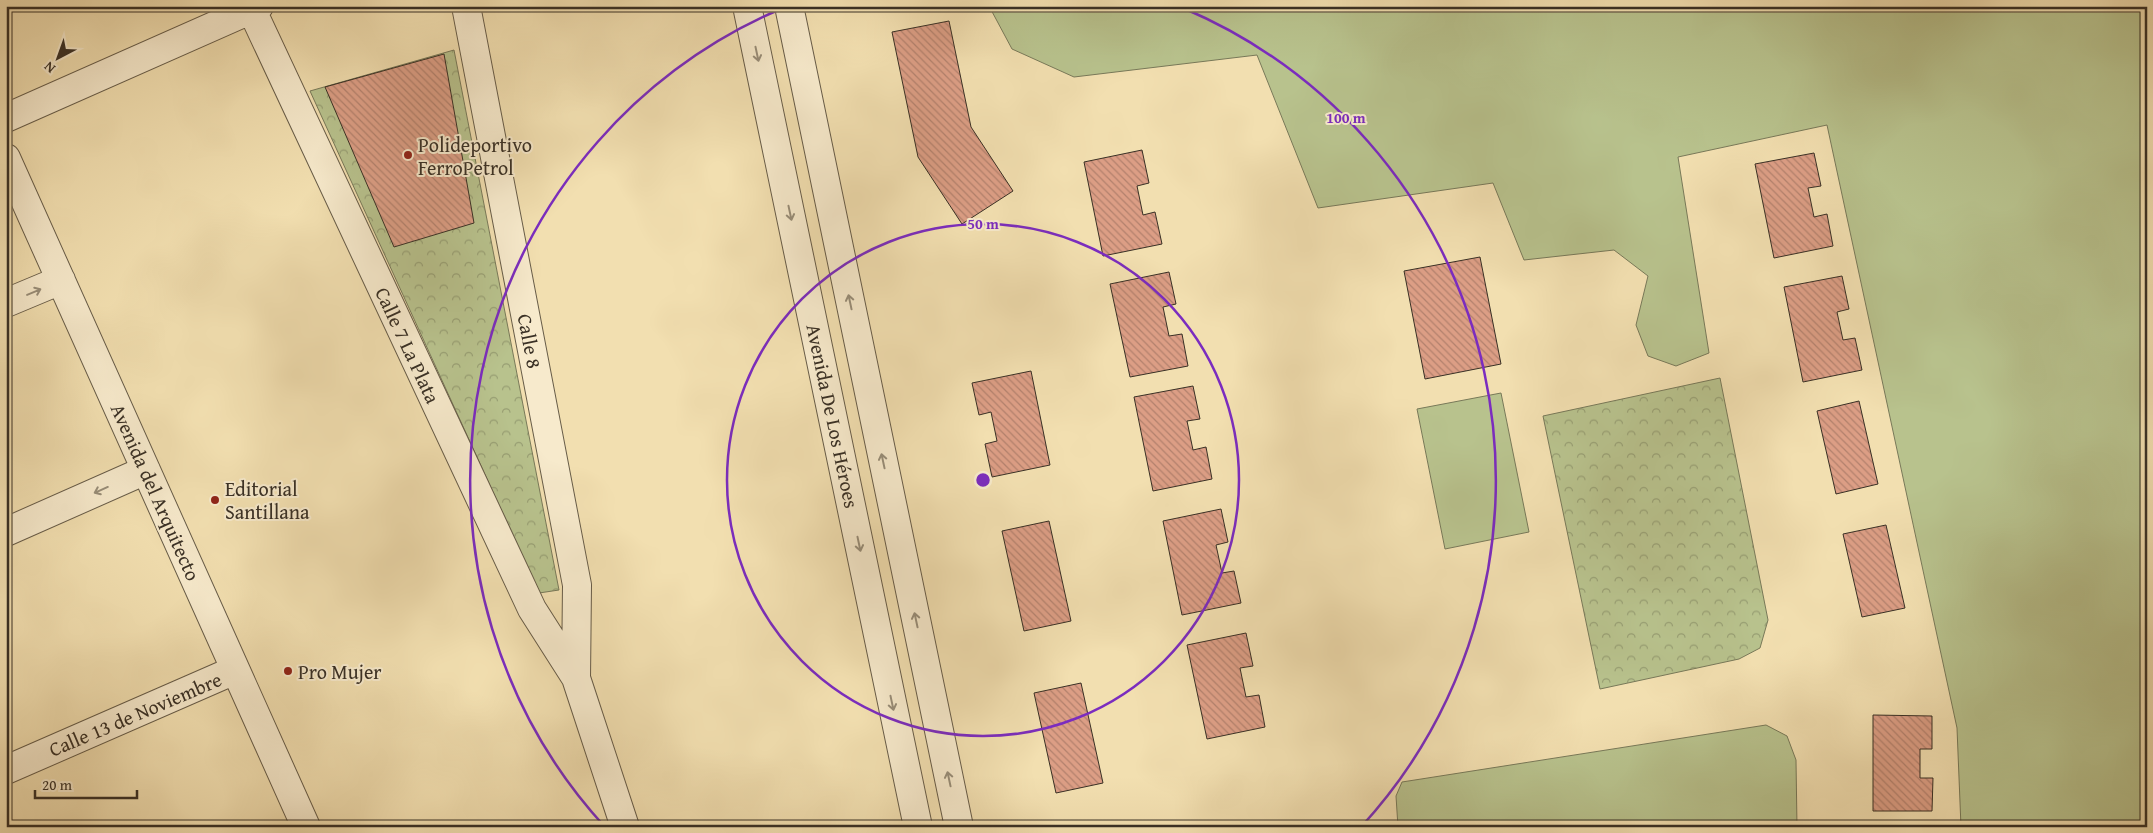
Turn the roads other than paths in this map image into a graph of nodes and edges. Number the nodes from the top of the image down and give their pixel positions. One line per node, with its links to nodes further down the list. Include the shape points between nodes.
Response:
1 (466, 6): 12 (street, Calle 8, via 577,585)
2 (748, 6): 16 (street, Avenida De Los Héroes, one-way to 16)
3 (789, 6): 17 (street, Avenida De Los Héroes, one-way to 3)
4 (253, 7): 5 (street); 12 (street, Calle 7 La Plata, via 532,610)
5 (6, 118)
6 (6, 158): 7 (street, Avenida del Arquitecto)
7 (61, 280): 8 (street, one-way to 7); 9 (street, Avenida del Arquitecto)
8 (6, 304)
9 (146, 470): 10 (street, one-way to 10); 11 (street, Avenida del Arquitecto)
10 (6, 532)
11 (235, 670): 13 (street, Calle 13 de Noviembre); 14 (street, Avenida del Arquitecto)
12 (576, 678): 15 (street)
13 (6, 770)
14 (306, 827)
15 (625, 827)
16 (918, 827)
17 (959, 827)

